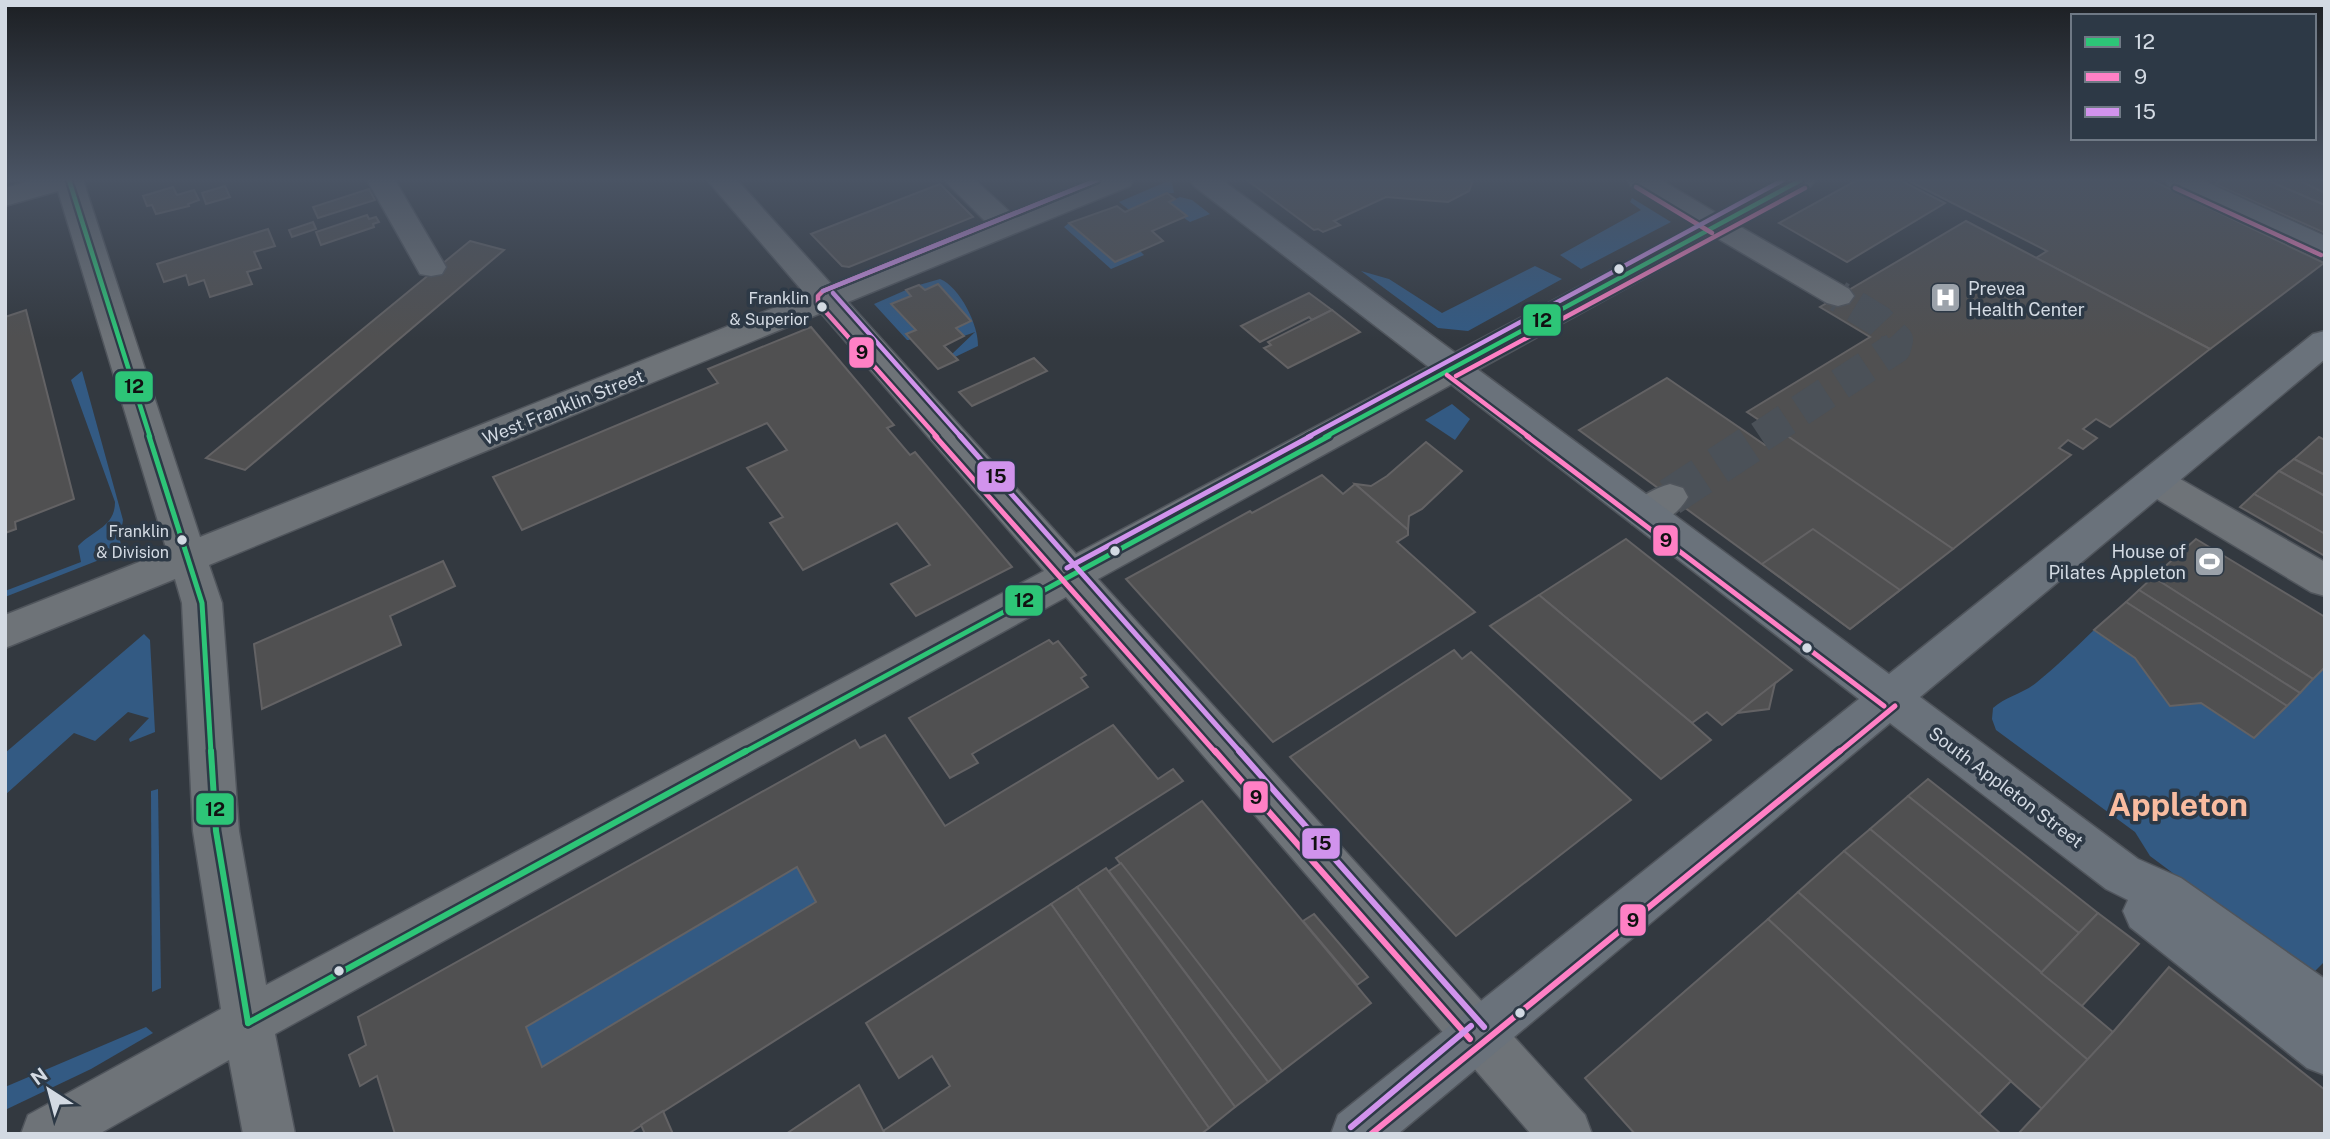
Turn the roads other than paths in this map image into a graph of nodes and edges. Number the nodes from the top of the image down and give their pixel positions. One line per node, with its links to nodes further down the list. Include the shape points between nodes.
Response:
1 (84, 233): 16 (street)
2 (412, 233): 10 (street)
3 (768, 233): 12 (street)
4 (987, 233): 12 (street, West Franklin Street)
5 (1275, 233): 14 (main road, South Appleton Street)
6 (1704, 233): 14 (street)
7 (1729, 233): 11 (street)
8 (2295, 233): 9 (main road)
9 (2325, 247)
10 (431, 267)
11 (1838, 296)
12 (826, 299): 16 (street, West Franklin Street); 17 (street)
13 (2325, 342): 15 (main road)
14 (1452, 368): 17 (street); 20 (main road, South Appleton Street, via 1657,505)
15 (2155, 481): 18 (street); 20 (main road)
16 (188, 559): 19 (street, West Franklin Street); 23 (street, via 202,603 216,831)
17 (1071, 576): 23 (street); 24 (street)
18 (2325, 581)
19 (5, 632)
20 (1889, 699): 21 (main road, South Appleton Street); 24 (main road)
21 (2122, 874): 22 (main road, South Appleton Street, via 2164,892); 25 (main road, South Appleton Street, via 2145,910)
22 (2325, 1009)
23 (248, 1023): 26 (street); 27 (street)
24 (1478, 1033): 28 (main road); 29 (street)
25 (2325, 1049)
26 (47, 1134)
27 (269, 1134)
28 (1357, 1134)
29 (1566, 1134)

